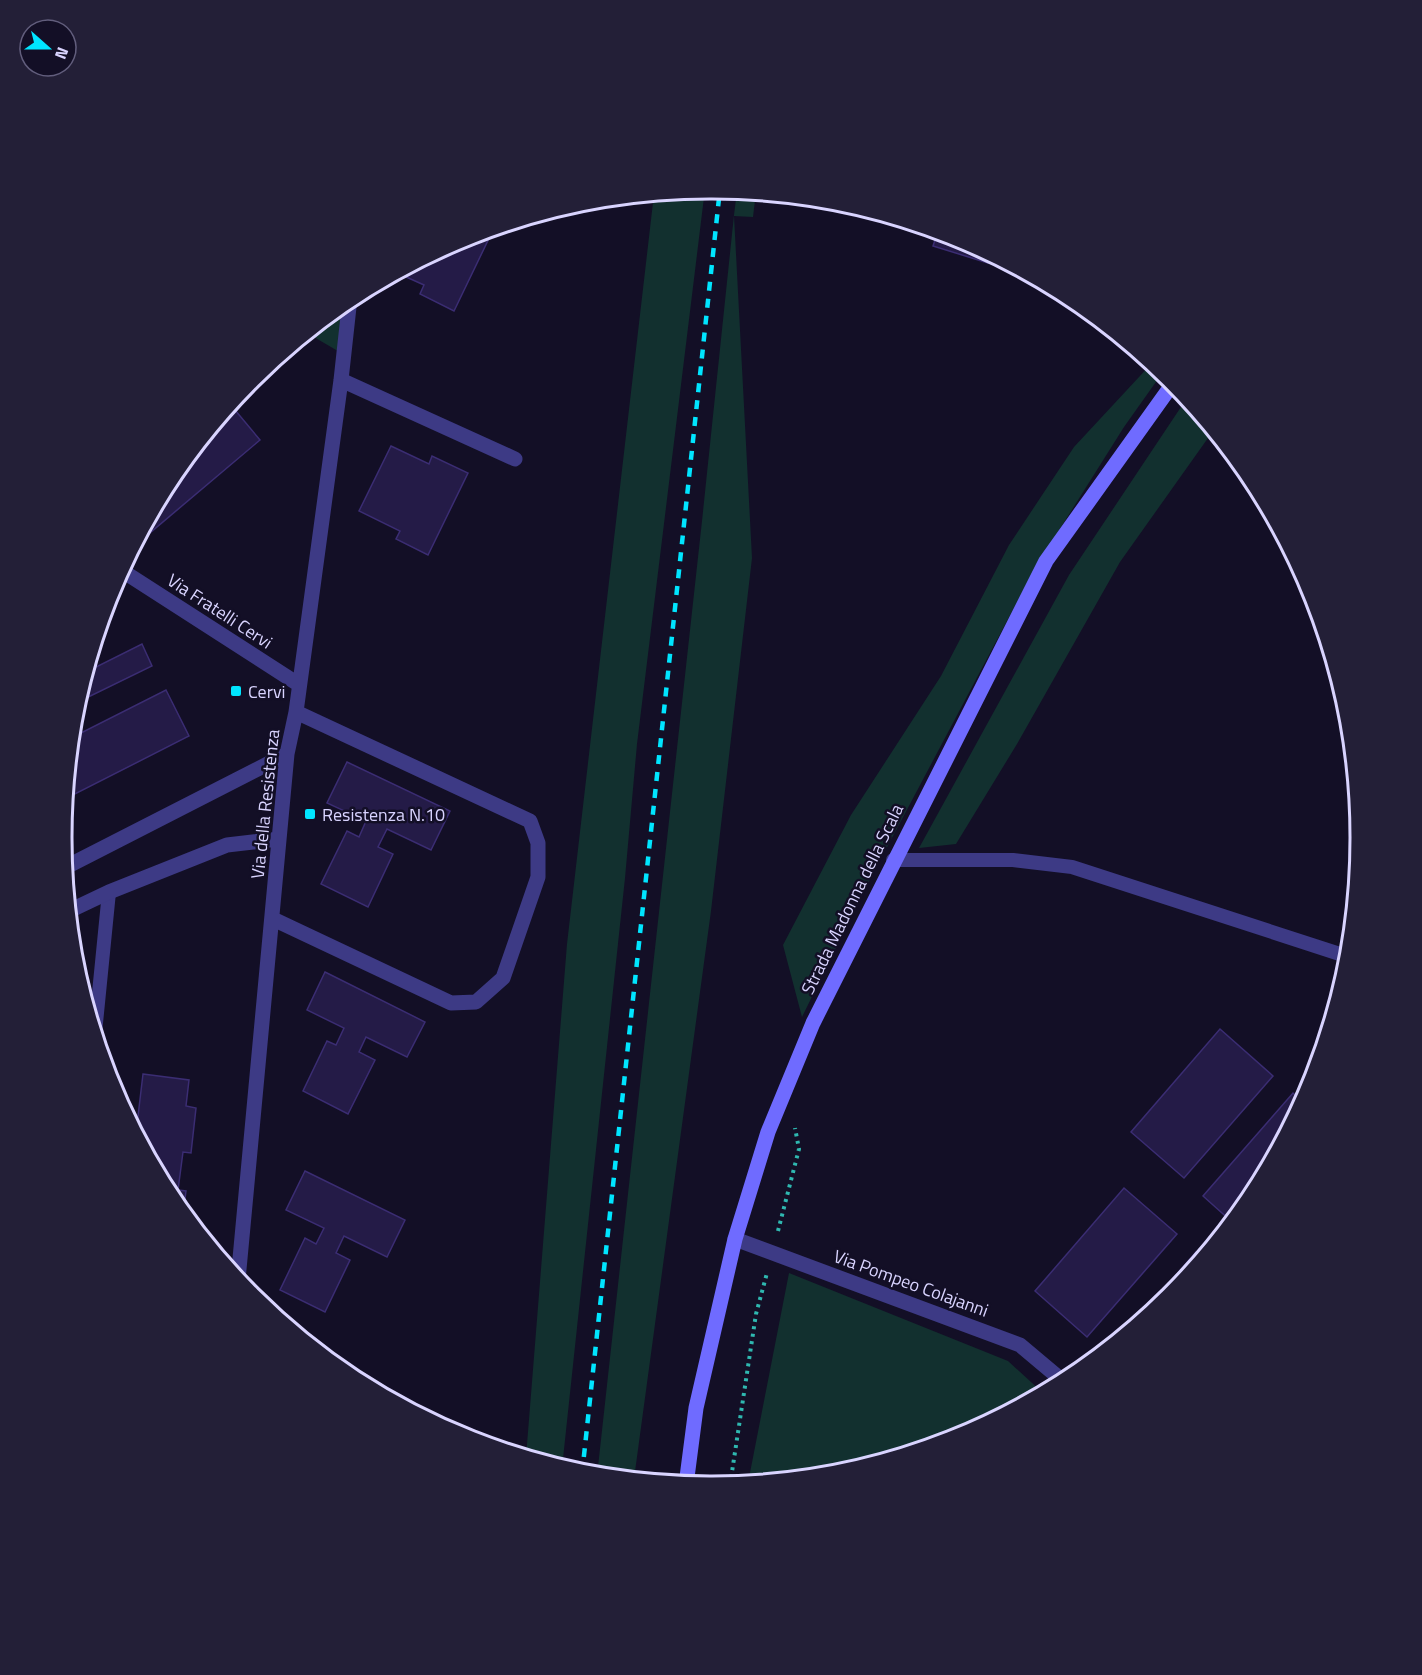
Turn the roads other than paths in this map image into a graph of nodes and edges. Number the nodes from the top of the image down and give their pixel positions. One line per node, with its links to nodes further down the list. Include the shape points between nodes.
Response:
1 (349, 312): 2 (street, Via della Resistenza)
2 (341, 380): 4 (street); 6 (street, Via della Resistenza)
3 (1168, 391): 10 (street, Strada Madonna della Scala, via 1046,561)
4 (514, 459)
5 (129, 575): 6 (street, Via Fratelli Cervi)
6 (298, 684): 7 (street, Via della Resistenza)
7 (296, 712): 8 (street, Via della Resistenza); 14 (street, via 530,821 538,843 538,877 502,978 476,1002 451,1003)
8 (287, 754): 9 (street, Via della Resistenza); 11 (street)
9 (278, 839): 12 (street, via 227,845); 14 (street, Via della Resistenza)
10 (893, 860): 15 (lane, via 1013,860 1072,867); 17 (street, Strada Madonna della Scala, via 813,1023 768,1131)
11 (73, 864)
12 (109, 892): 13 (street); 16 (lane)
13 (76, 908)
14 (273, 919): 18 (street, Via della Resistenza)
15 (1339, 954)
16 (97, 1013)
17 (735, 1239): 19 (street, Via Pompeo Colajanni, via 1020,1345); 20 (street, Strada Madonna della Scala, via 696,1408)
18 (239, 1268)
19 (1056, 1375)
20 (687, 1475)

